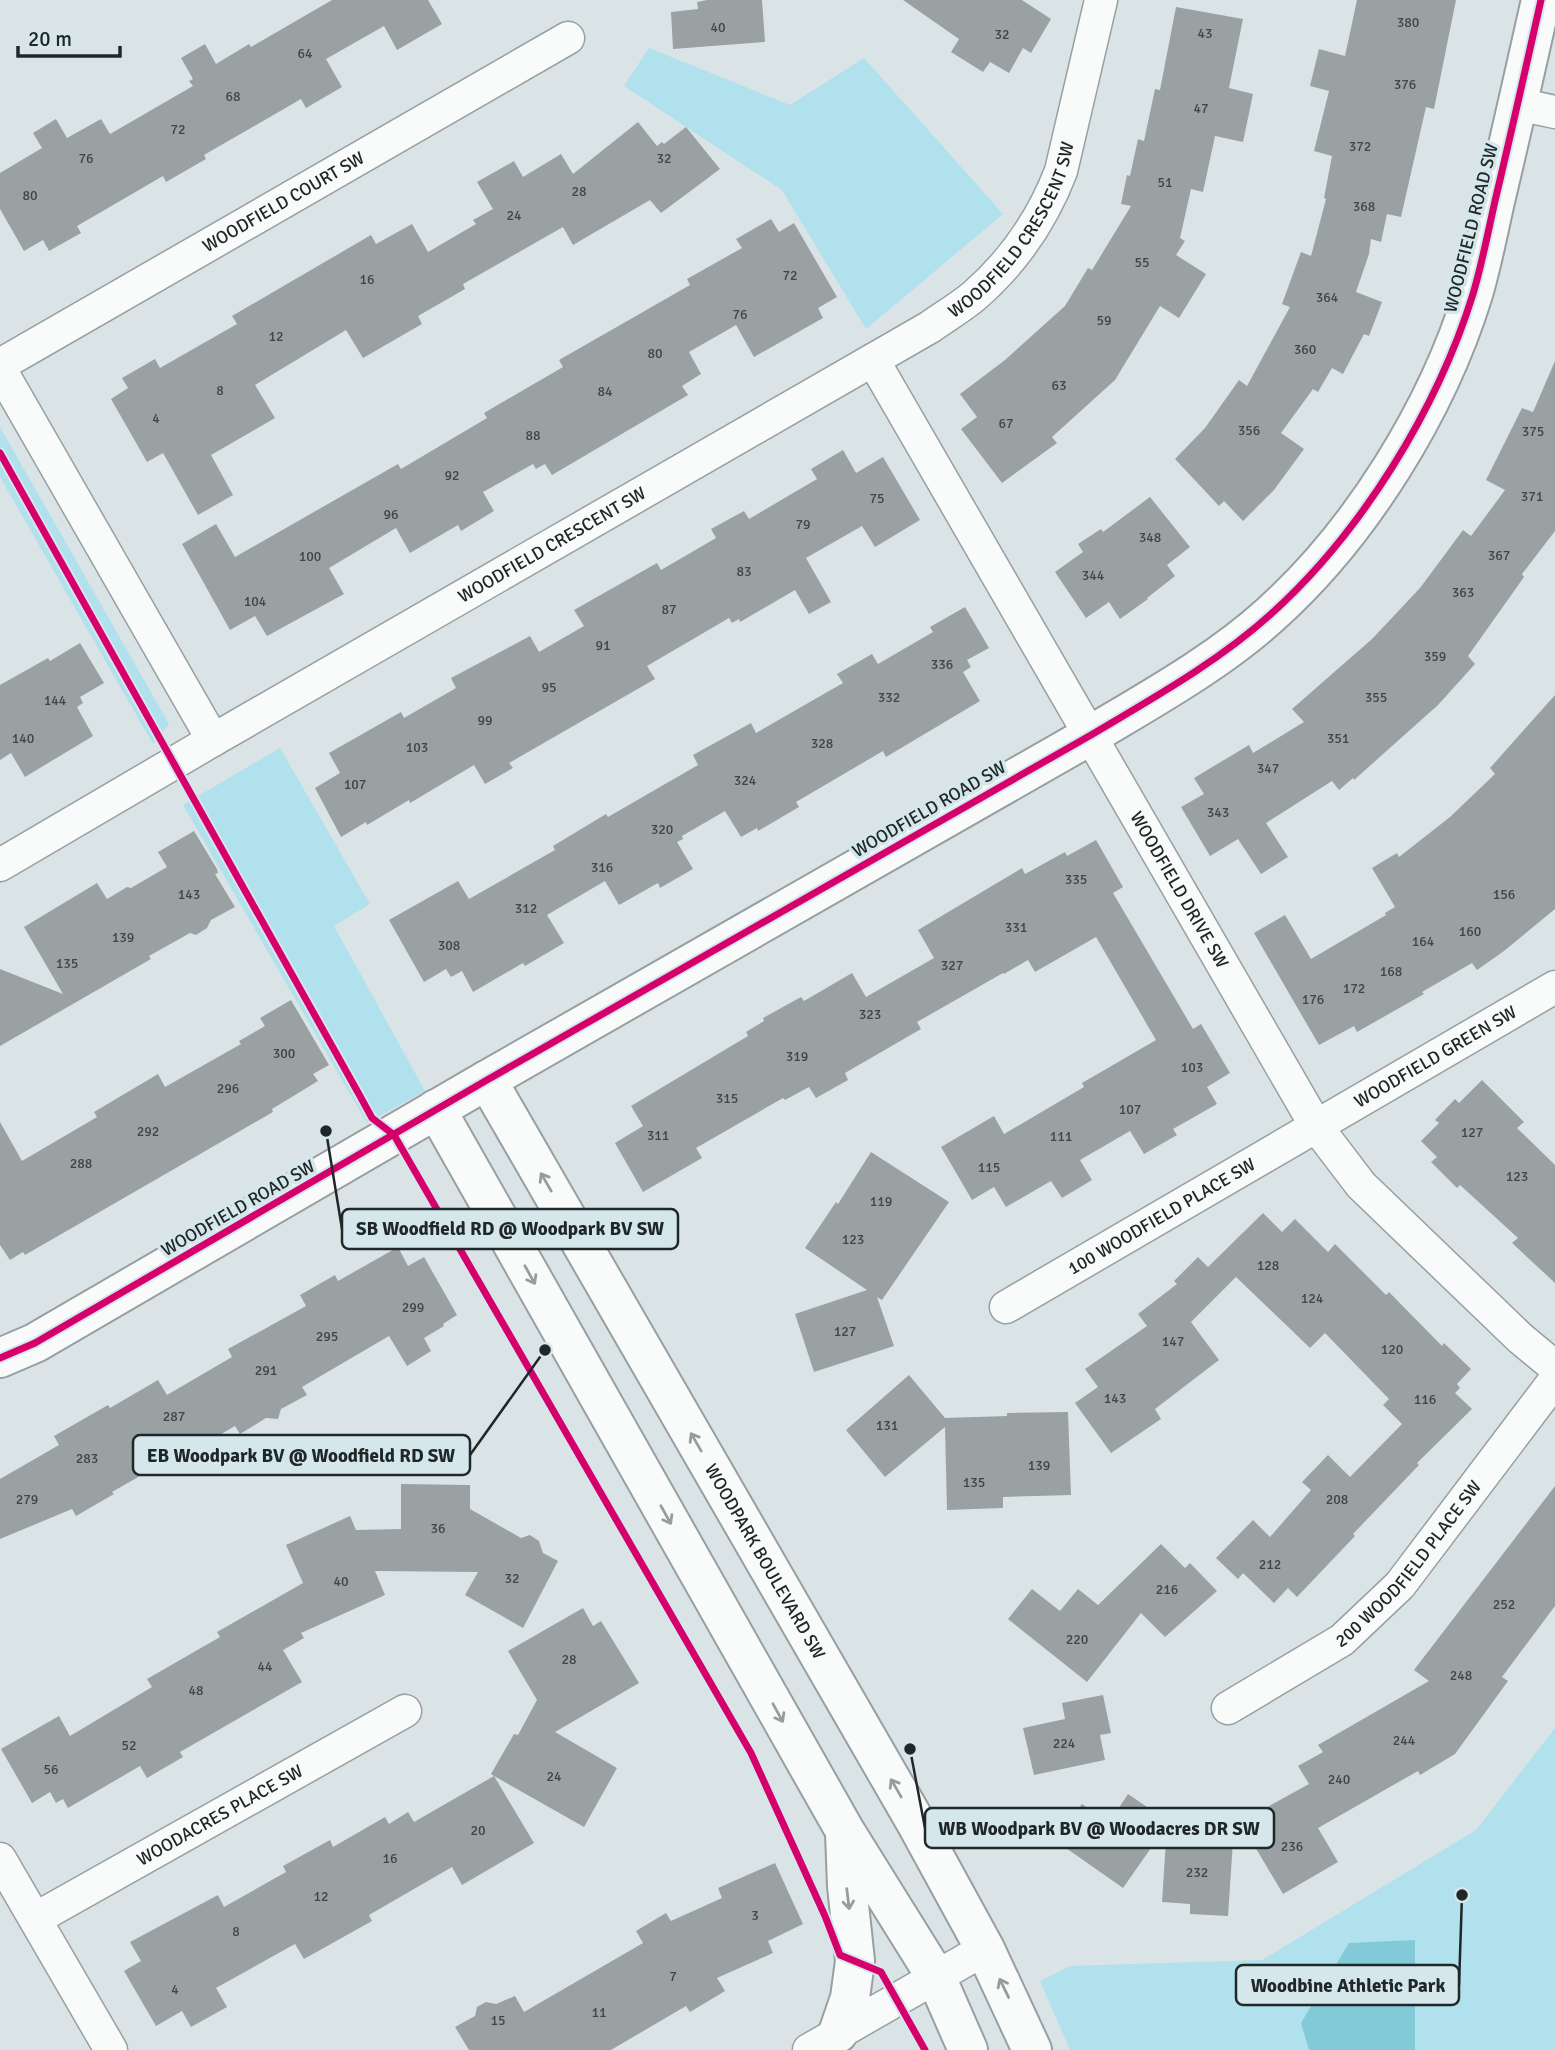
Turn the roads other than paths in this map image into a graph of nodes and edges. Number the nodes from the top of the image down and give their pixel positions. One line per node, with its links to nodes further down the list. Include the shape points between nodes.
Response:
1 (1101, 0): 6 (street, WOODFIELD CRESCENT SW, via 1061,171 1037,222 1006,264 974,296)
2 (1542, 0): 4 (street, WOODFIELD ROAD SW)
3 (568, 38): 7 (street, WOODFIELD COURT SW)
4 (1518, 104): 5 (street); 8 (street, WOODFIELD ROAD SW, via 1473,293 1454,346 1415,430 1372,501 1272,613 1174,685)
5 (1555, 112)
6 (873, 360): 8 (street, WOODFIELD DRIVE SW); 9 (street, WOODFIELD CRESCENT SW)
7 (0, 367): 9 (street)
8 (1091, 735): 12 (street, WOODFIELD ROAD SW); 14 (street, WOODFIELD DRIVE SW)
9 (213, 740): 10 (street, WOODFIELD CRESCENT SW)
10 (0, 865)
11 (1555, 987): 14 (street, WOODFIELD GREEN SW)
12 (486, 1080): 13 (street, WOODFIELD ROAD SW); 24 (street, WOODPARK BOULEVARD SW, one-way to 12)
13 (436, 1109): 16 (street, WOODFIELD ROAD SW, via 58,1330); 21 (street, one-way to 21)
14 (1316, 1126): 15 (street, 100 WOODFIELD PLACE SW); 17 (street, WOODFIELD DRIVE SW, via 1361,1185)
15 (1006, 1307)
16 (0, 1358)
17 (1555, 1367)
18 (1555, 1380): 19 (street, 200 WOODFIELD PLACE SW, via 1400,1585 1342,1640)
19 (1228, 1708)
20 (405, 1711): 23 (street, WOODACRES PLACE SW)
21 (845, 1831): 25 (street); 26 (street, one-way to 26, via 855,1961 850,1998)
22 (0, 1859): 23 (street)
23 (35, 1919): 27 (street)
24 (985, 1949): 25 (street); 29 (street, WOODPARK BOULEVARD SW, one-way to 24)
25 (936, 1977): 26 (street); 28 (street)
26 (823, 2042)
27 (111, 2050)
28 (968, 2050)
29 (1032, 2050)

